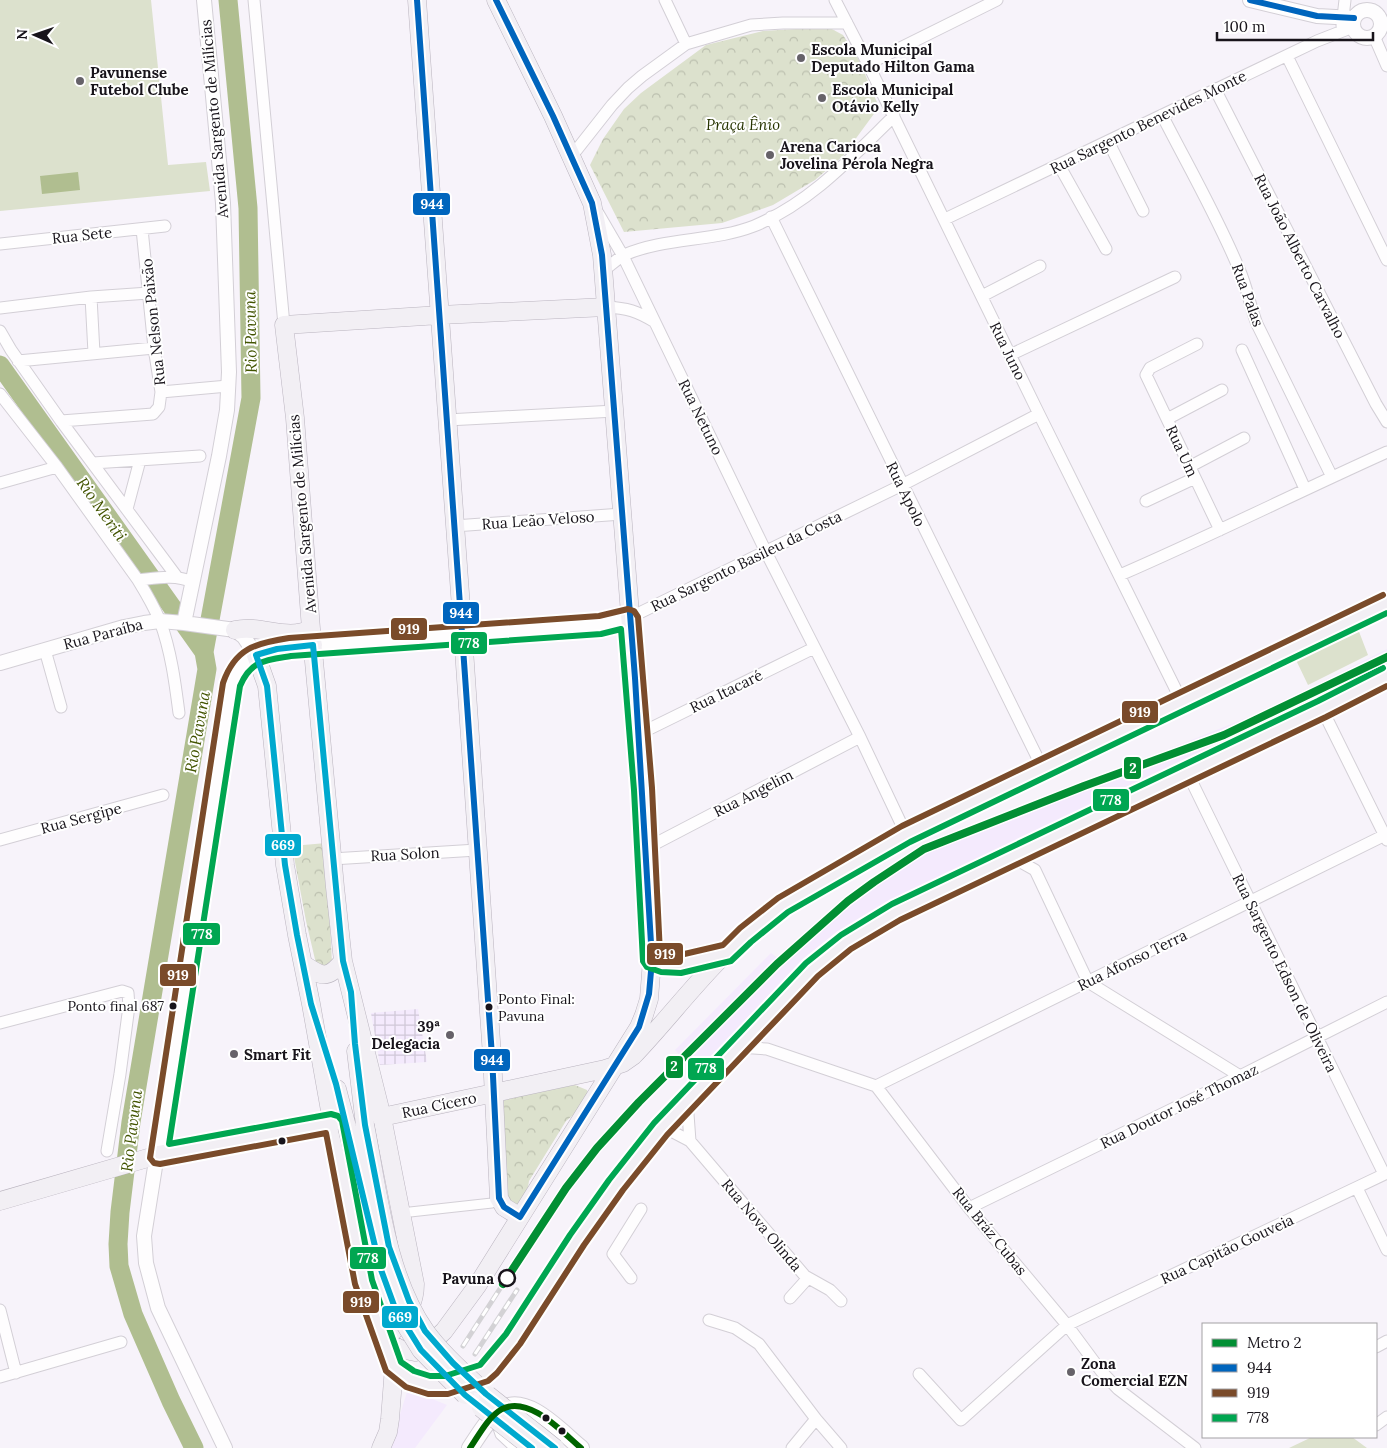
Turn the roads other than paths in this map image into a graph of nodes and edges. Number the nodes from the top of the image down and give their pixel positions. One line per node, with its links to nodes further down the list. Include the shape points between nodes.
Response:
1 (204, 0): 51 (street, Avenida Sargento de Milícias, via 223,203)
2 (254, 0): 43 (street, Avenida Sargento de Milícias)
3 (417, 0): 41 (main road)
4 (496, 0): 21 (main road, Rua Netuno)
5 (664, 0): 13 (street)
6 (835, 0): 11 (street, Rua Juno)
7 (997, 0): 15 (street)
8 (1250, 0): 12 (street)
9 (1345, 0): 12 (street)
10 (1381, 21): 12 (street, via 1366,11 1357,14); 12 (street, via 1364,37); 16 (street)
11 (847, 23): 13 (street, via 751,25); 15 (street, Rua Juno)
12 (1348, 24): 14 (street, Rua Sargento Benevides Monte)
13 (686, 44): 21 (street, via 628,88)
14 (1287, 56): 17 (street, Rua Sargento Benevides Monte); 32 (street)
15 (868, 64): 19 (street, Rua Juno)
16 (1387, 66)
17 (1215, 90): 18 (street, Rua Sargento Benevides Monte); 60 (street, Rua João Alberto Carvalho)
18 (1162, 115): 20 (street, Rua Sargento Benevides Monte); 68 (street, Rua Palas, via 1230,249 1257,324)
19 (894, 116): 25 (street, via 824,184); 26 (street, Rua Juno)
20 (1108, 141): 22 (street, Rua Sargento Benevides Monte); 24 (street)
21 (571, 157): 23 (main road, Rua Netuno)
22 (1059, 165): 26 (street, Rua Sargento Benevides Monte); 30 (street)
23 (592, 202): 31 (street, Rua Netuno); 34 (main road)
24 (1143, 211)
25 (771, 218): 31 (street, via 724,234 658,245); 71 (street, Rua Apolo)
26 (945, 219): 37 (street, Rua Juno)
27 (165, 226): 28 (street, Rua Sete)
28 (142, 229): 29 (street, Rua Sete); 36 (street, Rua Nelson Paixão)
29 (0, 244)
30 (1106, 249)
31 (623, 256): 34 (street); 42 (street, Rua Netuno)
32 (1387, 260)
33 (1040, 266): 37 (street)
34 (603, 271): 39 (main road)
35 (1175, 277): 49 (street)
36 (149, 293): 38 (street); 46 (street, Rua Nelson Paixão)
37 (982, 296): 49 (street, Rua Juno)
38 (91, 297): 40 (street); 48 (street)
39 (606, 307): 41 (main road); 42 (street, via 625,308); 55 (main road)
40 (0, 308)
41 (440, 315): 43 (main road); 58 (main road)
42 (655, 322): 78 (street, Rua Netuno)
43 (284, 325): 89 (main road, Avenida Sargento de Milícias, via 295,418)
44 (0, 331): 50 (street)
45 (1197, 344): 57 (street, Rua Um, via 1146,372)
46 (154, 348): 48 (street); 53 (street, Rua Nelson Paixão)
47 (1242, 350): 72 (street)
48 (94, 353): 50 (street)
49 (1010, 355): 56 (street, Rua Juno)
50 (18, 361): 59 (street)
51 (228, 386): 53 (street); 82 (street, Avenida Sargento de Milícias, via 219,456)
52 (1222, 390): 57 (street)
53 (160, 392): 59 (street, Rua Nelson Paixão, via 159,407 153,414)
54 (0, 394): 67 (street)
55 (615, 411): 58 (street); 75 (main road)
56 (1039, 414): 71 (street, Rua Sargento Basileu da Costa); 79 (street, Rua Juno)
57 (1167, 419): 66 (street, Rua Um)
58 (447, 420): 76 (main road)
59 (61, 421): 65 (street)
60 (1387, 422)
61 (1244, 438): 66 (street)
62 (1387, 452): 68 (street)
63 (200, 456): 64 (street)
64 (140, 460): 65 (street); 74 (street)
65 (93, 463): 74 (street)
66 (1190, 466): 69 (street, Rua Um)
67 (56, 467): 70 (street); 81 (street)
68 (1332, 476): 72 (street)
69 (1195, 478): 73 (street); 77 (street, Rua Um)
70 (0, 483)
71 (902, 485): 78 (street, Rua Sargento Basileu da Costa); 101 (street, Rua Apolo)
72 (1305, 489): 77 (street)
73 (1146, 501)
74 (127, 509): 80 (street)
75 (622, 514): 76 (street, Rua Leão Veloso); 84 (main road)
76 (454, 526): 88 (main road)
77 (1220, 530): 79 (street)
78 (766, 552): 84 (street, Rua Sargento Basileu da Costa); 90 (street, Rua Netuno)
79 (1120, 575): 95 (street, Rua Juno)
80 (172, 577): 81 (street); 82 (street)
81 (140, 580): 85 (street)
82 (192, 582): 86 (street, Avenida Sargento de Milícias)
83 (1387, 603): 95 (main road)
84 (630, 618): 88 (street, Rua Sargento Basileu da Costa, via 600,625); 99 (main road)
85 (160, 621): 86 (street, Rua Paraíba); 91 (street, Rua Paraíba, via 124,626); 98 (street, via 174,677)
86 (187, 621): 87 (street, Rua Paraíba)
87 (235, 630): 89 (main road, via 246,628); 92 (street)
88 (463, 635): 89 (street, Rua Sargento Basileu da Costa); 109 (main road)
89 (312, 637): 92 (main road); 111 (main road, Avenida Sargento de Milícias)
90 (814, 648): 99 (street, Rua Itacaré); 100 (street, Rua Netuno)
91 (45, 650): 93 (street, Rua Paraíba); 96 (street)
92 (256, 655): 117 (main road, via 267,686 286,864); 136 (street, via 240,666 232,684)
93 (0, 663)
94 (1387, 676): 97 (main road)
95 (1182, 702): 101 (main road)
96 (61, 707)
97 (1322, 708): 102 (main road); 105 (street)
98 (179, 714)
99 (639, 734): 108 (main road)
100 (860, 737): 104 (street, Rua Netuno); 108 (street, Rua Angelim)
101 (1043, 769): 104 (main road)
102 (1188, 772): 107 (main road); 113 (street, Rua Sargento Edson de Oliveira)
103 (163, 795): 106 (street, Rua Sergipe)
104 (906, 834): 114 (main road, via 783,905)
105 (1386, 836): 113 (street, Rua Afonso Terra)
106 (0, 840)
107 (1031, 846): 110 (main road); 112 (street)
108 (647, 848): 115 (main road)
109 (477, 850): 111 (street, Rua Solon); 129 (main road)
110 (1010, 856): 112 (street); 122 (main road, via 896,912 846,942 812,970)
111 (332, 859): 116 (main road, Avenida Sargento de Milícias)
112 (1035, 870): 118 (street)
113 (1250, 902): 118 (street, Rua Afonso Terra); 123 (street, Rua Sargento Edson de Oliveira)
114 (727, 953): 115 (main road, via 681,964); 126 (main road, via 633,1056)
115 (652, 960): 126 (main road, via 651,986 644,1015)
116 (343, 961): 117 (main road, via 335,971 325,976); 119 (main road, Avenida Sargento de Milícias)
117 (303, 964): 132 (main road, via 311,1004 327,1052)
118 (1088, 982): 127 (street); 128 (street, Rua Afonso Terra)
119 (351, 992): 131 (main road, Avenida Sargento de Milícias); 168 (main road, bridge, via 365,1125 389,1247 406,1297 418,1320 456,1366)
120 (1387, 1002): 123 (street, Rua Doutor José Thomaz)
121 (0, 1022): 135 (street, via 122,991 128,993 120,1074)
122 (751, 1034): 124 (main road); 125 (street)
123 (1317, 1037): 127 (street, Rua Doutor José Thomaz); 137 (street, Rua Sargento Edson de Oliveira)
124 (739, 1047): 125 (street); 130 (main road)
125 (767, 1049): 128 (street)
126 (613, 1067): 129 (main road, Rua Cícero); 144 (main road)
127 (1240, 1076): 141 (street, Rua Doutor José Thomaz)
128 (876, 1086): 141 (street, Rua Bráz Cubas)
129 (494, 1093): 131 (main road, Rua Cícero); 144 (main road, via 499,1198 504,1207)
130 (687, 1101): 133 (main road); 134 (street)
131 (382, 1116): 143 (main road, Avenida Sargento de Milícias)
132 (340, 1125): 136 (main road); 153 (main road, via 358,1258); 167 (main road, bridge, via 380,1267 395,1308 406,1327 421,1350 449,1380)
133 (660, 1129): 134 (street, Rua Nova Olinda); 160 (main road, via 616,1185 490,1368 485,1373)
134 (690, 1141): 147 (street, Rua Nova Olinda)
135 (107, 1151)
136 (152, 1157): 139 (main road); 163 (street, via 144,1236 149,1278 164,1322)
137 (1385, 1173): 138 (street, Rua Capitão Gouveia)
138 (1357, 1188): 145 (street); 152 (street, Rua Capitão Gouveia)
139 (0, 1201)
140 (492, 1203): 143 (street)
141 (970, 1208): 152 (street, Rua Bráz Cubas)
142 (641, 1209): 146 (street, via 613,1254)
143 (401, 1213): 153 (main road, Avenida Sargento de Milícias, via 415,1290 411,1308)
144 (520, 1217): 155 (main road, via 477,1286 444,1331)
145 (1387, 1250)
146 (631, 1278)
147 (808, 1278): 148 (street); 149 (street, Rua Nova Olinda, via 830,1290)
148 (790, 1298)
149 (841, 1301)
150 (0, 1310): 157 (street)
151 (709, 1320): 162 (street, via 735,1328 760,1344)
152 (1067, 1325): 158 (street, via 961,1420); 172 (street, Rua Bráz Cubas, via 1110,1381)
153 (386, 1341): 155 (main road, via 412,1352); 156 (main road)
154 (122, 1342): 157 (street)
155 (428, 1346): 160 (main road, via 435,1370)
156 (394, 1366): 160 (main road, via 419,1383); 164 (main road, via 391,1415)
157 (16, 1373): 159 (street)
158 (919, 1374)
159 (0, 1377)
160 (446, 1385)
161 (498, 1412): 165 (main road); 166 (street, via 499,1431); 169 (main road, via 511,1405 527,1407)
162 (816, 1419): 170 (street); 171 (street)
163 (225, 1448)
164 (381, 1448)
165 (470, 1448)
166 (516, 1448)
167 (532, 1448)
168 (555, 1448)
169 (580, 1448)
170 (792, 1448)
171 (841, 1448)
172 (1194, 1448)

